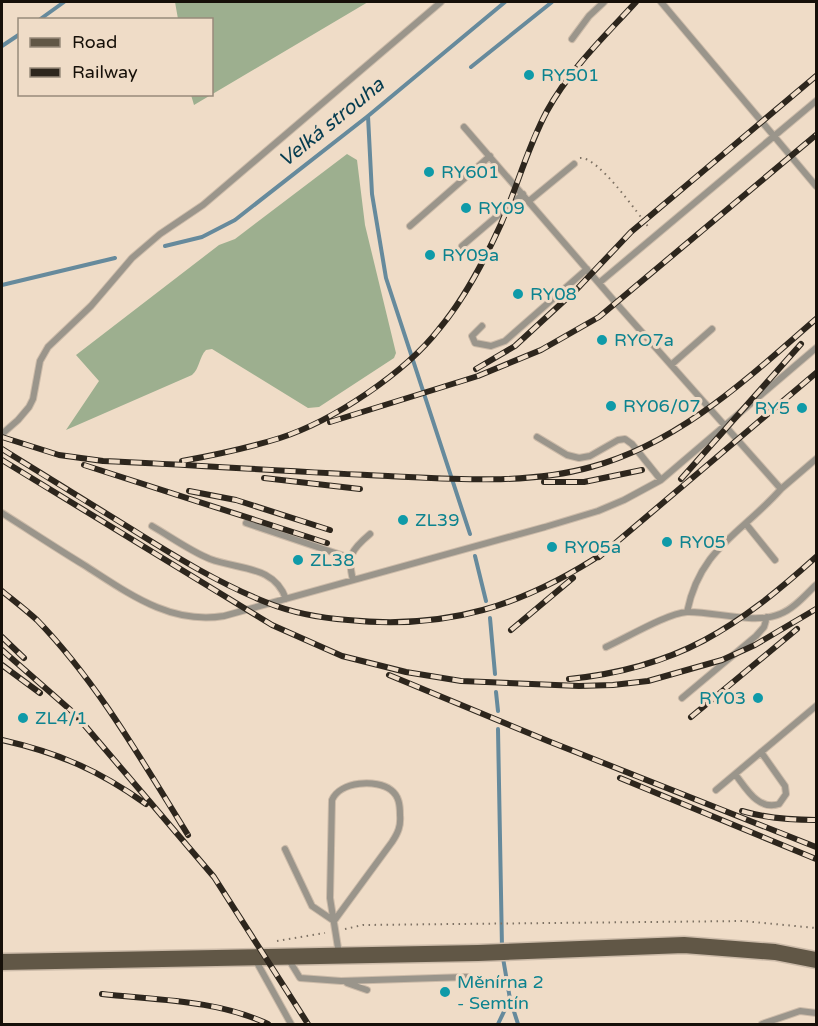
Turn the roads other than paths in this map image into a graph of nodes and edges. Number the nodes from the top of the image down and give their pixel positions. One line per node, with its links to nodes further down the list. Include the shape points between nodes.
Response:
1 (441, 2): 22 (lane, via 210,200 132,258 91,306 48,347 40,361 29,407)
2 (604, 2): 4 (lane)
3 (661, 2): 7 (lane)
4 (572, 39)
5 (816, 101): 7 (lane)
6 (464, 127): 8 (lane)
7 (774, 136): 10 (lane); 16 (lane)
8 (490, 156): 11 (lane); 13 (lane)
9 (573, 164): 12 (lane)
10 (816, 186)
11 (523, 194): 12 (lane); 14 (lane)
12 (530, 201): 15 (lane)
13 (410, 226)
14 (462, 246)
15 (587, 269): 16 (lane); 17 (lane, via 505,341 492,346 475,343 472,336)
16 (599, 283): 20 (lane)
17 (482, 326)
18 (712, 329): 20 (lane)
19 (816, 348): 21 (lane)
20 (671, 365): 21 (lane)
21 (725, 425): 25 (lane); 26 (lane)
22 (2, 434)
23 (537, 437): 25 (lane, via 579,458 625,439)
24 (816, 459): 26 (lane)
25 (661, 480): 34 (lane, via 598,511)
26 (781, 489): 29 (lane)
27 (2, 513): 36 (lane, via 133,596 173,614 216,617)
28 (246, 523): 32 (lane)
29 (746, 524): 33 (lane); 37 (lane, via 706,563 694,585)
30 (152, 526): 36 (lane, via 209,558 269,577 280,586)
31 (370, 534): 32 (lane)
32 (350, 558): 34 (lane)
33 (775, 560)
34 (353, 580): 36 (lane)
35 (816, 585): 38 (lane, via 783,613)
36 (286, 599)
37 (687, 612): 38 (lane); 39 (lane)
38 (767, 617): 40 (lane, via 756,636)
39 (606, 647)
40 (682, 698)
41 (816, 706): 42 (lane)
42 (761, 752): 43 (lane); 43 (lane, via 785,786 786,794 779,804 759,803)
43 (735, 774): 44 (lane)
44 (716, 790)
45 (285, 849): 46 (lane, via 312,906)
46 (334, 921): 46 (lane, via 399,830 400,802 385,786 348,785 332,800 330,889); 47 (lane)
47 (339, 956): 49 (main road); 50 (main road, via 684,945 775,952)
48 (254, 957): 49 (main road); 51 (main road); 56 (lane)
49 (288, 957): 53 (lane, via 300,978)
50 (816, 960)
51 (2, 962)
52 (467, 977): 53 (lane)
53 (340, 981): 54 (lane)
54 (367, 990)
55 (816, 1013): 57 (lane, via 800,1011)
56 (291, 1024)
57 (762, 1024)

